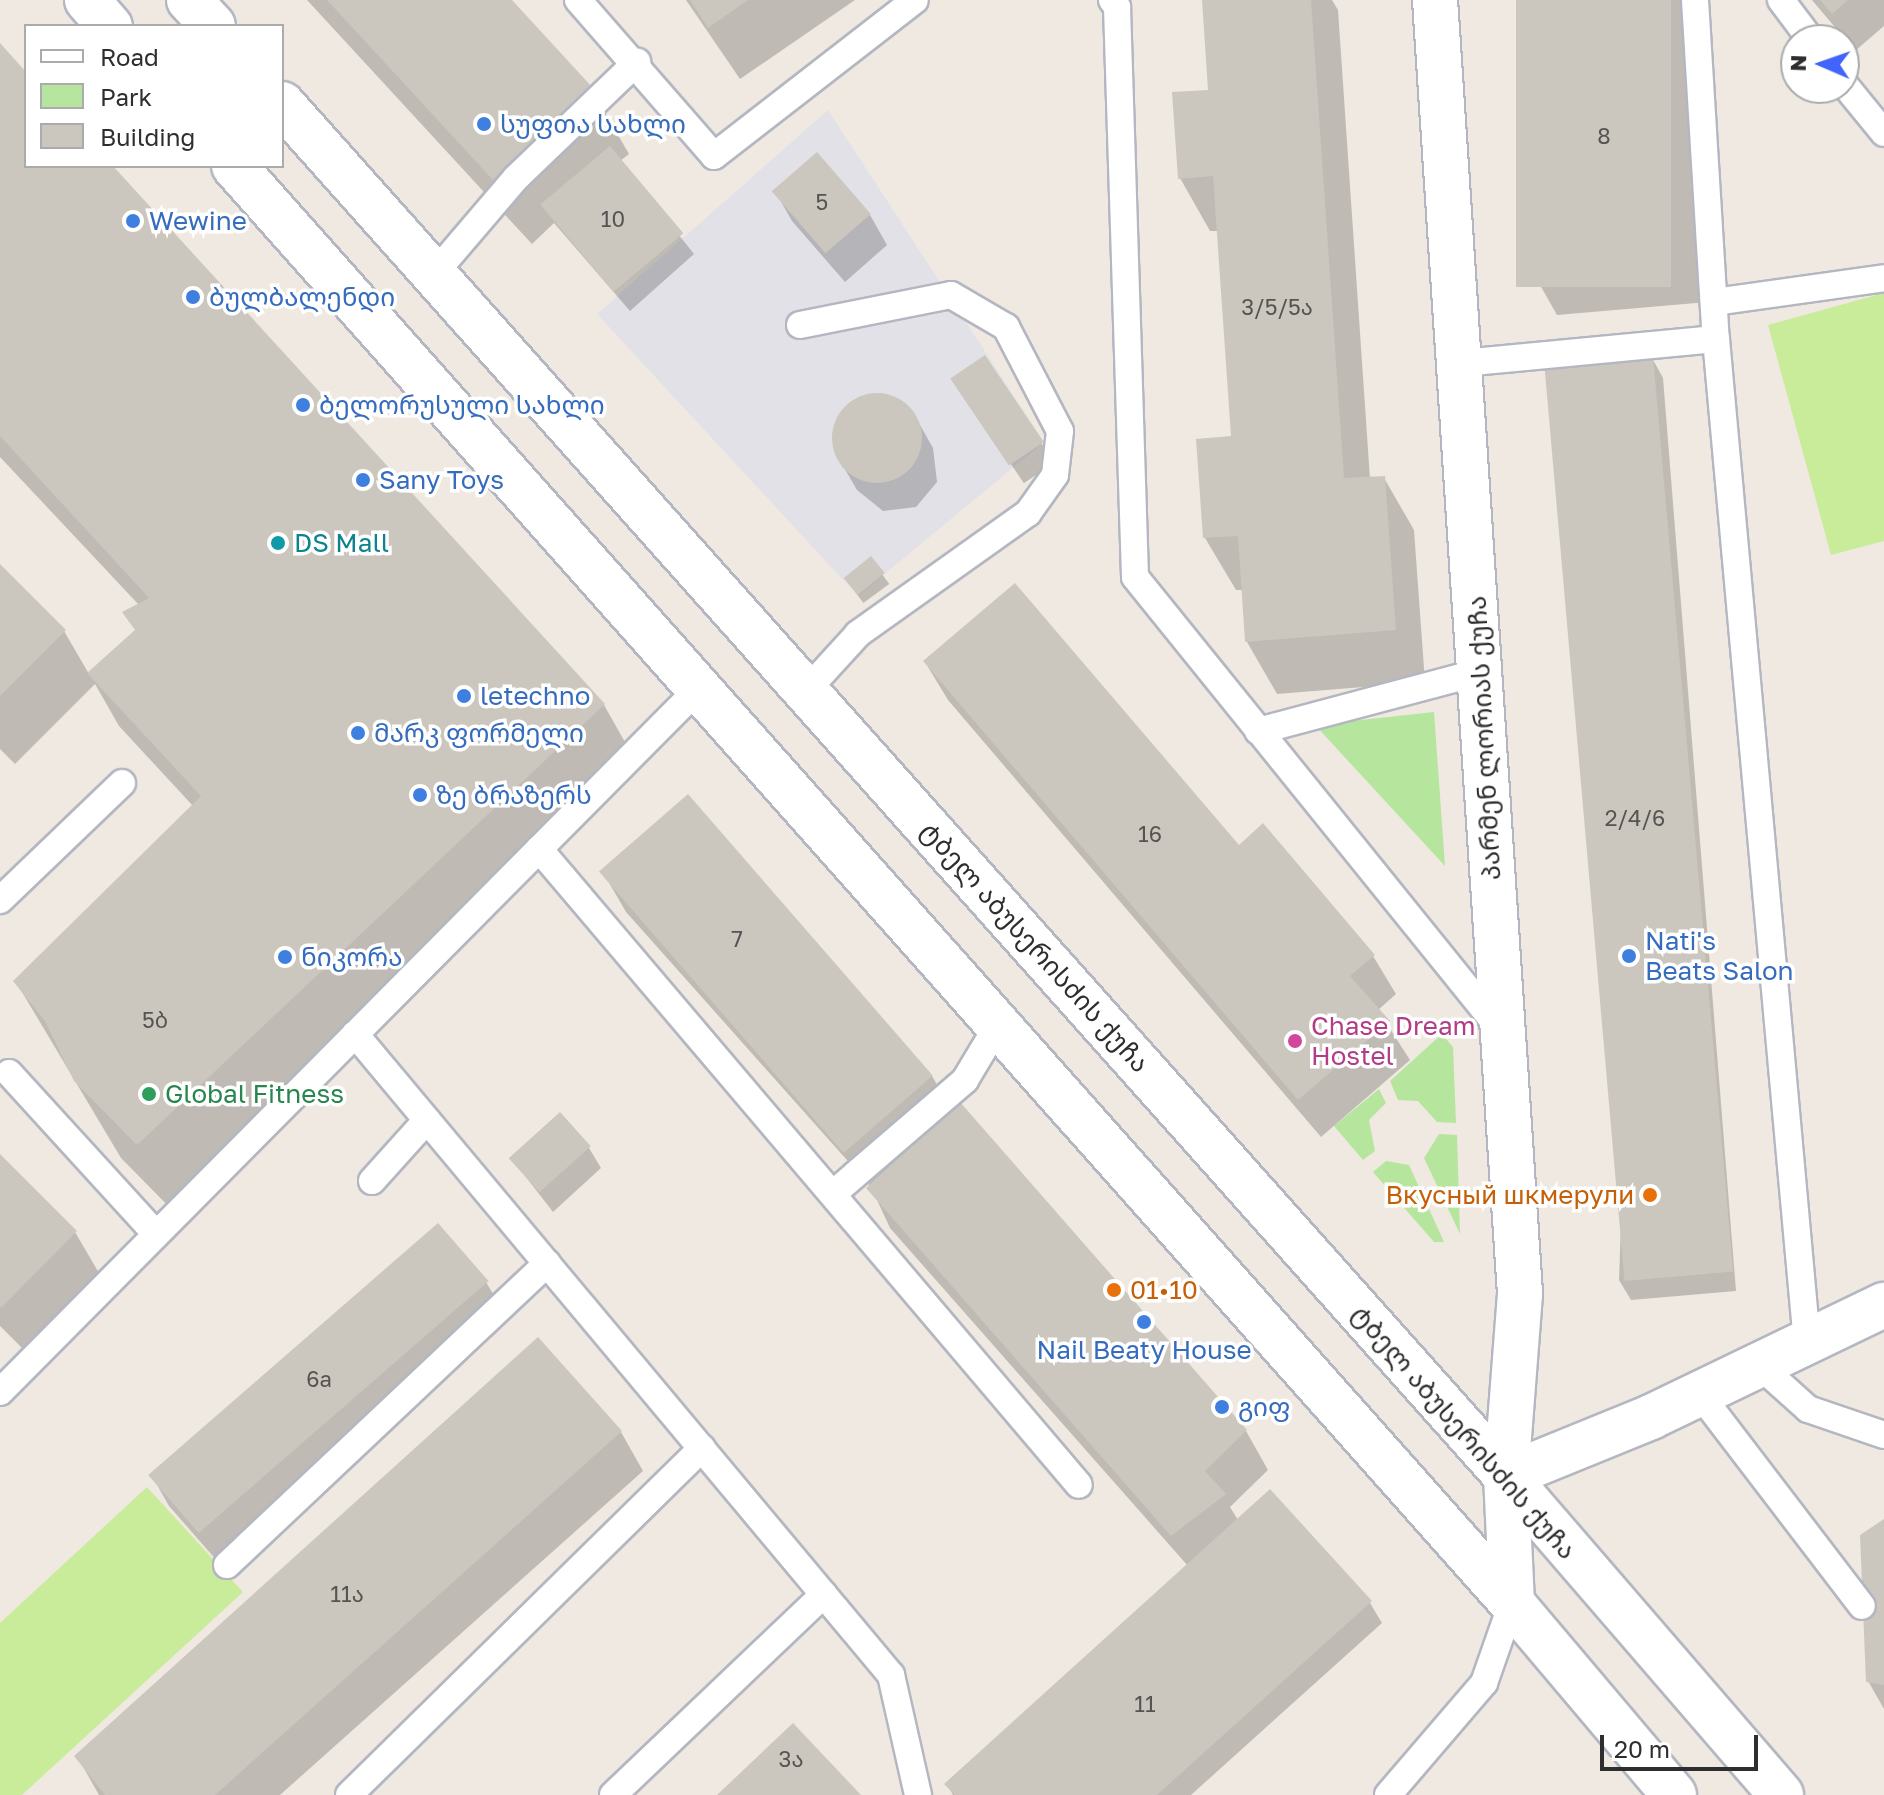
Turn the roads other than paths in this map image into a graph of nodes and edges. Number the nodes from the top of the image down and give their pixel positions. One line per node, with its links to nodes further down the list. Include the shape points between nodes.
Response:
1 (87, 0): 9 (main road)
2 (189, 0): 10 (main road)
3 (578, 0): 12 (lane)
4 (915, 0): 12 (lane, via 714,156)
5 (1112, 0): 26 (lane, via 1117,7 1135,577)
6 (1435, 0): 22 (main road, პარმენ ლორიას ქუჩა)
7 (1695, 0): 19 (lane)
8 (1781, 0): 11 (lane)
9 (108, 24)
10 (211, 24)
11 (1799, 24)
12 (637, 62): 17 (lane, via 516,178)
13 (1860, 104): 15 (lane)
14 (284, 106): 17 (main road, ტბელ აბუსერისძის ქუჩა)
15 (1884, 133)
16 (236, 168): 24 (main road)
17 (434, 274): 25 (main road, ტბელ აბუსერისძის ქუჩა)
18 (1884, 278): 19 (lane)
19 (1714, 302): 21 (lane)
20 (800, 325): 25 (lane, via 951,295 1006,327 1060,431 1055,475 1028,513 858,634)
21 (1716, 339): 22 (lane); 40 (lane)
22 (1462, 363): 23 (main road, პარმენ ლორიას ქუჩა)
23 (1480, 672): 26 (lane); 31 (main road, პარმენ ლორიას ქუჩა)
24 (699, 688): 28 (lane); 30 (main road)
25 (806, 691): 46 (main road, ტბელ აბუსერისძის ქუჩა)
26 (1258, 731): 31 (lane)
27 (122, 783): 29 (lane)
28 (539, 849): 32 (lane); 36 (lane)
29 (0, 900)
30 (998, 1025): 36 (lane, via 965,1080); 50 (main road)
31 (1502, 1032): 46 (main road, პარმენ ლორიას ქუჩა, via 1520,1294)
32 (355, 1034): 34 (lane); 37 (lane)
33 (9, 1073): 37 (lane)
34 (427, 1120): 35 (lane); 38 (lane)
35 (372, 1181)
36 (835, 1192): 47 (lane)
37 (155, 1233): 42 (lane)
38 (547, 1263): 45 (lane); 48 (lane)
39 (1884, 1305): 40 (main road)
40 (1807, 1342): 41 (main road)
41 (1759, 1365): 43 (main road); 44 (lane, via 1808,1409)
42 (3, 1383)
43 (1699, 1393): 46 (main road); 51 (lane)
44 (1884, 1435)
45 (702, 1448): 49 (lane); 52 (lane)
46 (1506, 1476): 50 (main road, პარმენ ლორიას ქუჩა); 57 (main road, ტბელ აბუსერისძის ქუჩა)
47 (1079, 1485)
48 (227, 1565)
49 (824, 1594): 53 (lane); 54 (lane, via 891,1675)
50 (1512, 1603): 55 (lane, via 1484,1683); 56 (main road)
51 (1862, 1606)
52 (349, 1795)
53 (613, 1795)
54 (918, 1795)
55 (1388, 1795)
56 (1674, 1795)
57 (1781, 1795)

